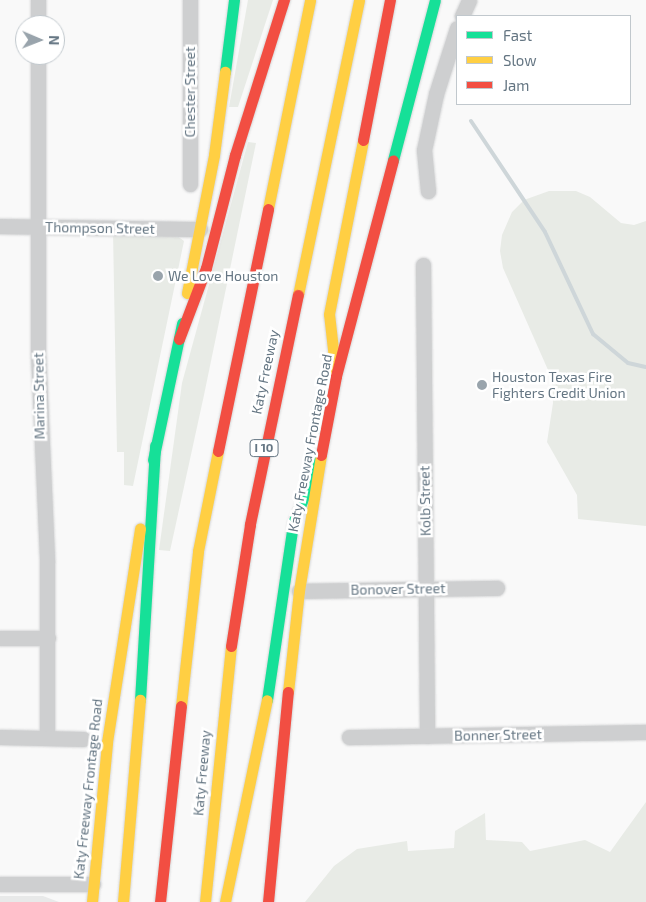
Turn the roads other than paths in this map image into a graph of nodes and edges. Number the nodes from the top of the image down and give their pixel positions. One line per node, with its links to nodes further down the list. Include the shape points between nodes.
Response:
1 (38, 0): 11 (street)
2 (190, 0): 3 (street, Chester Street); 15 (street, Chester Street)
3 (204, 0)
4 (234, 0): 19 (main road, Katy Freeway Frontage Road, via 214,155)
5 (284, 0): 21 (main road, via 236,155 206,268)
6 (310, 0): 40 (main road, via 198,551)
7 (359, 0): 41 (main road, Katy Freeway / I 10, via 250,524 224,694)
8 (390, 0): 22 (main road, via 329,314)
9 (435, 0): 22 (main road, Katy Freeway Frontage Road)
10 (469, 0): 12 (street)
11 (38, 15)
12 (462, 15)
13 (456, 31): 16 (street, via 436,94 424,150)
14 (38, 65): 18 (street, Marina Street)
15 (190, 184)
16 (428, 191)
17 (0, 226): 18 (street, Thompson Street)
18 (40, 226): 19 (street, Thompson Street); 29 (street, Marina Street, via 38,362)
19 (200, 229): 21 (main road, Katy Freeway Frontage Road)
20 (423, 265): 26 (street, Kolb Street)
21 (179, 339): 23 (main road, Katy Freeway Frontage Road)
22 (336, 376): 24 (main road, Katy Freeway Frontage Road)
23 (155, 446): 37 (main road, Katy Freeway Frontage Road, via 108,732); 39 (main road, via 146,642)
24 (320, 458): 27 (main road, Katy Freeway Frontage Road); 42 (main road, via 294,523 263,727)
25 (497, 588): 26 (street, Bonover Street)
26 (427, 589): 27 (street, Bonover Street); 31 (street, Kolb Street)
27 (299, 591): 43 (main road, Katy Freeway Frontage Road)
28 (0, 638): 29 (street)
29 (48, 638): 34 (street, Marina Street)
30 (646, 732): 31 (street, Bonner Street)
31 (427, 736): 33 (street, Bonner Street)
32 (0, 737): 34 (street)
33 (349, 737)
34 (47, 738): 35 (street)
35 (83, 739)
36 (0, 884): 37 (street)
37 (93, 884): 38 (main road, Katy Freeway Frontage Road)
38 (92, 902)
39 (123, 902)
40 (160, 902)
41 (205, 902)
42 (225, 902)
43 (268, 902)

